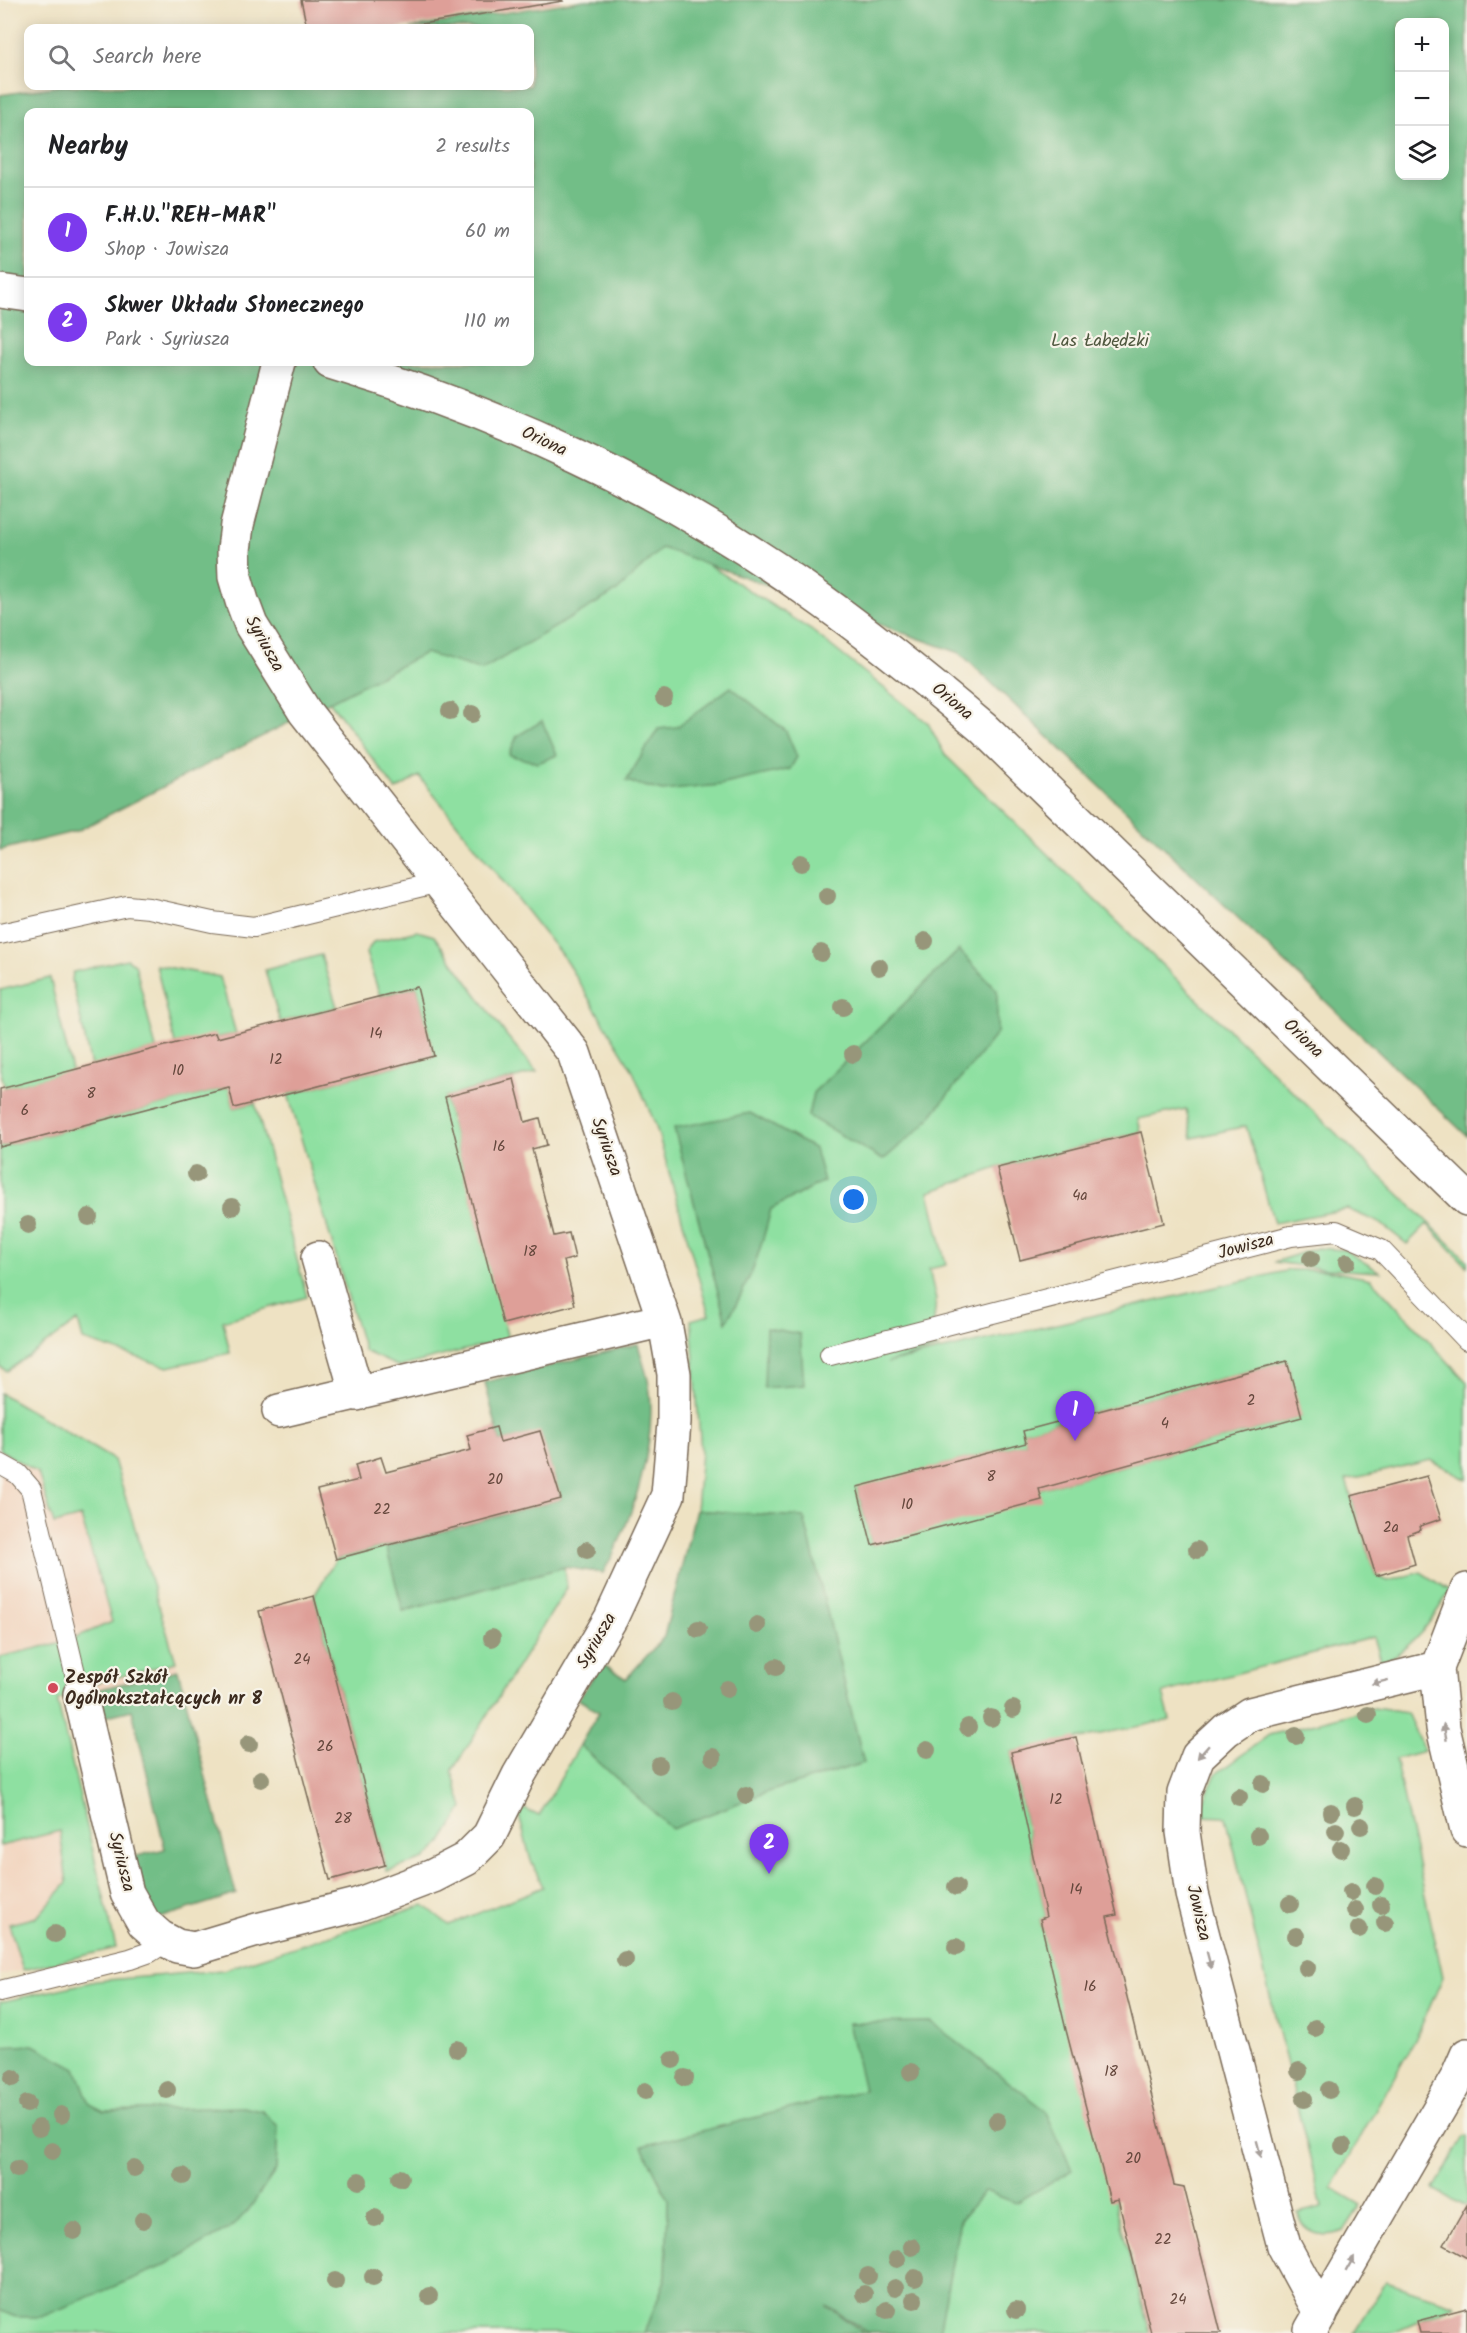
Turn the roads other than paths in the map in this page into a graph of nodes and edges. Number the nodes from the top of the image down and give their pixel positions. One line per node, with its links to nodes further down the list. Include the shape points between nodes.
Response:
1 (0, 291): 2 (street)
2 (24, 294)
3 (278, 366): 5 (street, Syriusza, via 237,525 235,577 242,601 251,625 304,712)
4 (342, 366): 7 (street, Oriona, via 501,422 619,477 711,529 900,658 983,728)
5 (439, 882): 6 (lane, via 254,927 127,906); 9 (street, Syriusza, via 574,1053)
6 (0, 934)
7 (1467, 1199)
8 (318, 1258): 12 (street)
9 (664, 1320): 12 (street); 19 (street, Syriusza, via 674,1374 668,1495 611,1618 519,1775 489,1836 466,1858 433,1876 357,1905 194,1949)
10 (1467, 1340): 11 (lane, Jowisza, via 1381,1250 1336,1231 1291,1236)
11 (830, 1355)
12 (357, 1394): 13 (street)
13 (279, 1411)
14 (0, 1464): 17 (lane, via 18,1474 32,1489)
15 (1467, 1590): 16 (street)
16 (1437, 1668): 18 (street, one-way to 16, via 1443,1728); 22 (street, Jowisza, one-way to 22, via 1250,1714 1198,1756 1184,1792 1182,1832 1192,1894 1284,2246)
17 (80, 1694): 19 (street, Syriusza, via 127,1893 144,1923)
18 (1467, 1830)
19 (167, 1941): 20 (lane, via 129,1959)
20 (0, 1991)
21 (1467, 2055): 22 (street, Jowisza, one-way to 21)
22 (1315, 2324)

